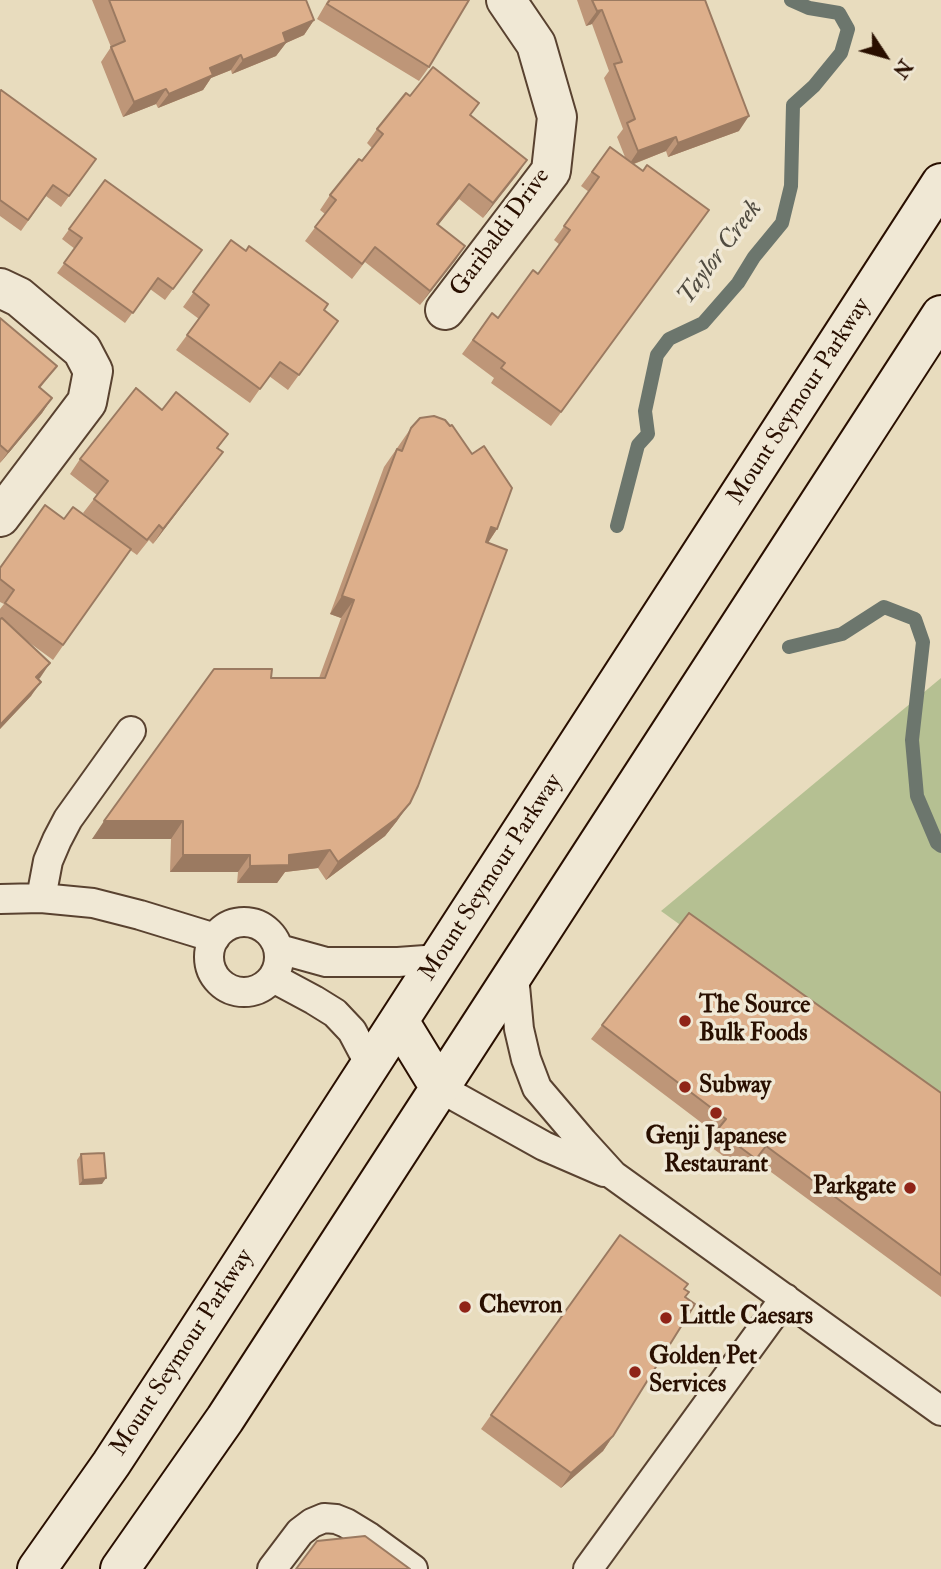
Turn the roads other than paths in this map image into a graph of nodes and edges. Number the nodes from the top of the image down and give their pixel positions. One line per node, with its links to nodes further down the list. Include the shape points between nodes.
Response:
1 (506, 0): 4 (main road, Garibaldi Drive, via 536,44 558,117 551,171)
2 (941, 183): 12 (main road, Mount Seymour Parkway)
3 (0, 288): 6 (main road, via 19,297 82,350 93,372 87,402)
4 (446, 310)
5 (941, 315): 13 (main road)
6 (0, 517)
7 (131, 731): 8 (lane, via 62,829 48,861)
8 (41, 898): 9 (lane); 10 (lane, via 93,903)
9 (0, 899)
10 (215, 939): 11 (lane, via 223,929 247,921 273,935); 14 (lane, via 209,963 224,985 250,992)
11 (279, 949): 12 (lane, via 326,962); 14 (lane)
12 (439, 959): 15 (main road, Mount Seymour Parkway)
13 (514, 975): 17 (main road); 18 (lane, via 519,1029 537,1088)
14 (273, 978): 16 (lane, via 335,1013 352,1031)
15 (399, 1021): 16 (main road, Mount Seymour Parkway); 17 (main road)
16 (370, 1065): 21 (main road, Mount Seymour Parkway, via 118,1453)
17 (440, 1088): 18 (lane, via 544,1146); 22 (main road, via 225,1419)
18 (614, 1175): 19 (lane)
19 (785, 1298): 20 (lane); 25 (lane)
20 (941, 1411)
21 (37, 1569)
22 (120, 1569)
23 (272, 1569): 24 (lane, via 300,1532 324,1518 336,1519 369,1537)
24 (413, 1569)
25 (588, 1569)

